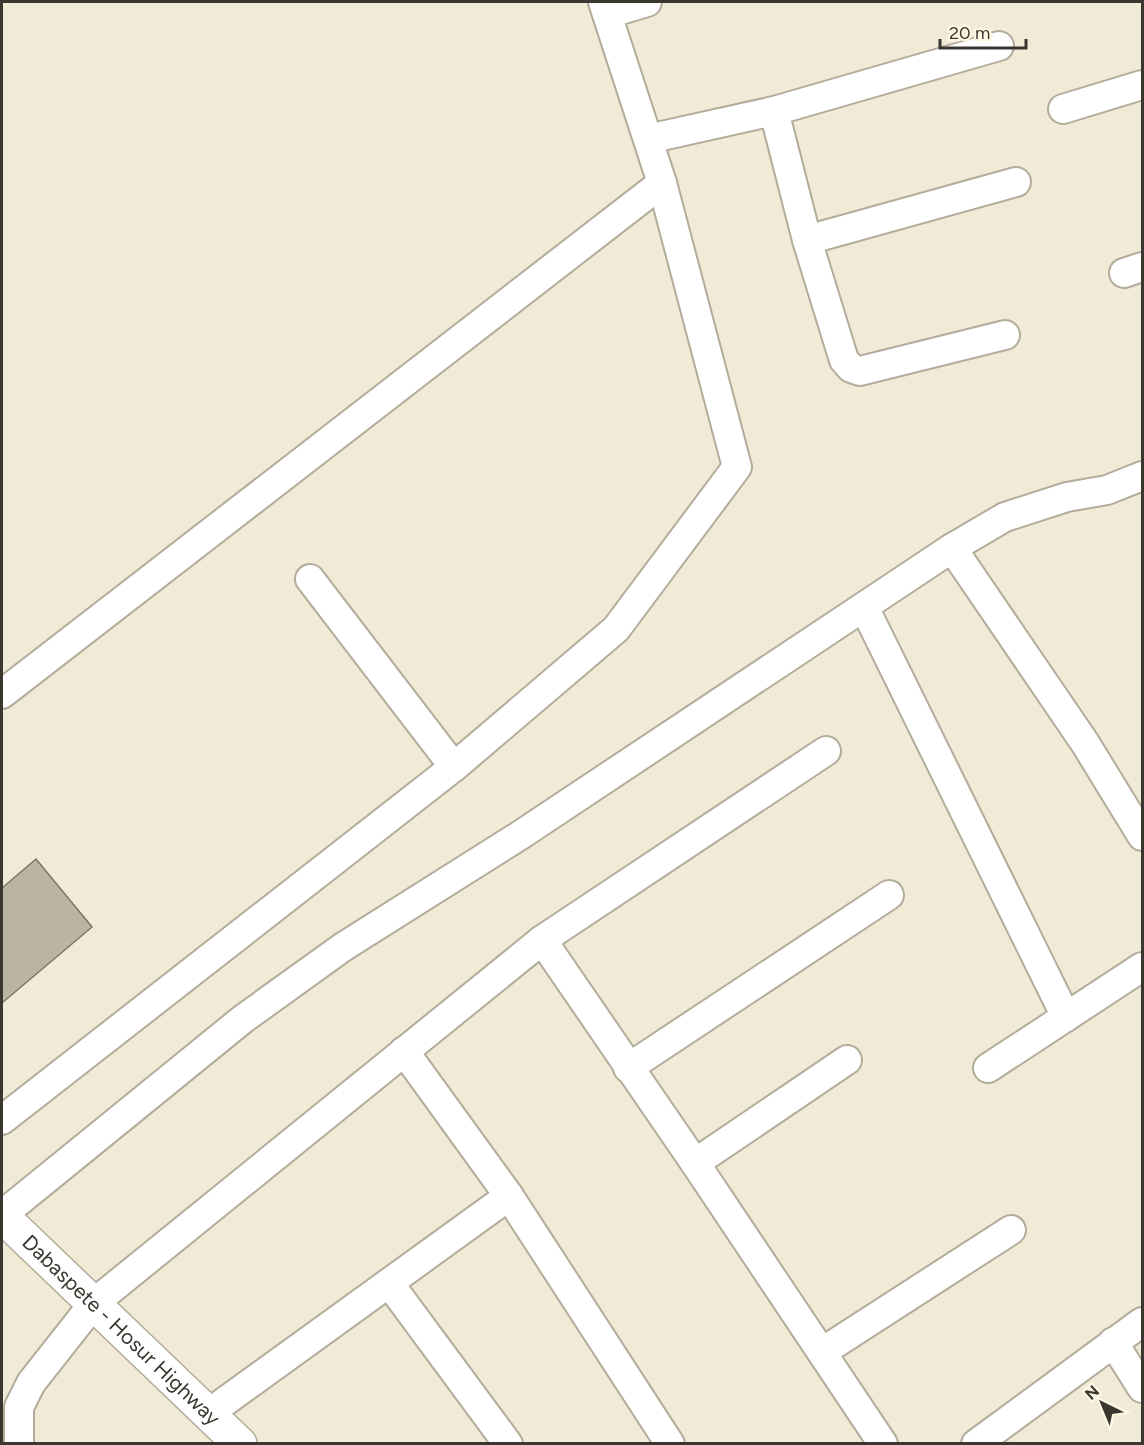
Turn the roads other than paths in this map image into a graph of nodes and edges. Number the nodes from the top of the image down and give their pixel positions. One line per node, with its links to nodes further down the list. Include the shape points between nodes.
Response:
1 (647, 2): 2 (street)
2 (605, 8): 7 (street)
3 (999, 46): 6 (street)
4 (1143, 85): 5 (street)
5 (1063, 109)
6 (774, 111): 7 (street); 10 (street)
7 (648, 139): 9 (street)
8 (1016, 182): 10 (street)
9 (662, 183): 16 (street); 18 (street, via 737,467 616,629)
10 (807, 240): 11 (street, via 844,360 851,368 860,371)
11 (1005, 335)
12 (1143, 476): 13 (street, via 1107,490 1067,497 1005,517)
13 (952, 548): 15 (street); 19 (street, via 1085,743)
14 (310, 579): 18 (street)
15 (864, 607): 23 (street); 31 (street, via 334,954 243,1019)
16 (2, 694)
17 (826, 751): 21 (street)
18 (454, 767): 28 (street)
19 (1143, 836)
20 (889, 895): 26 (street)
21 (542, 940): 24 (street); 26 (street)
22 (1143, 967): 23 (street)
23 (1066, 1017): 27 (street)
24 (404, 1051): 30 (street); 34 (street)
25 (848, 1060): 29 (street)
26 (628, 1068): 29 (street)
27 (988, 1068)
28 (2, 1120)
29 (695, 1163): 37 (street)
30 (509, 1196): 33 (street); 44 (street)
31 (2, 1215): 34 (highway, Dabaspete - Hosur Highway)
32 (1011, 1230): 37 (street)
33 (389, 1283): 40 (street); 43 (street)
34 (94, 1303): 39 (street); 40 (highway, Dabaspete - Hosur Highway)
35 (1143, 1322): 36 (street)
36 (1113, 1342): 38 (street); 46 (street)
37 (822, 1352): 45 (street)
38 (1143, 1388)
39 (10, 1413): 41 (street)
40 (209, 1413): 42 (highway, Dabaspete - Hosur Highway)
41 (19, 1443)
42 (240, 1443)
43 (508, 1443)
44 (670, 1443)
45 (883, 1443)
46 (976, 1443)

